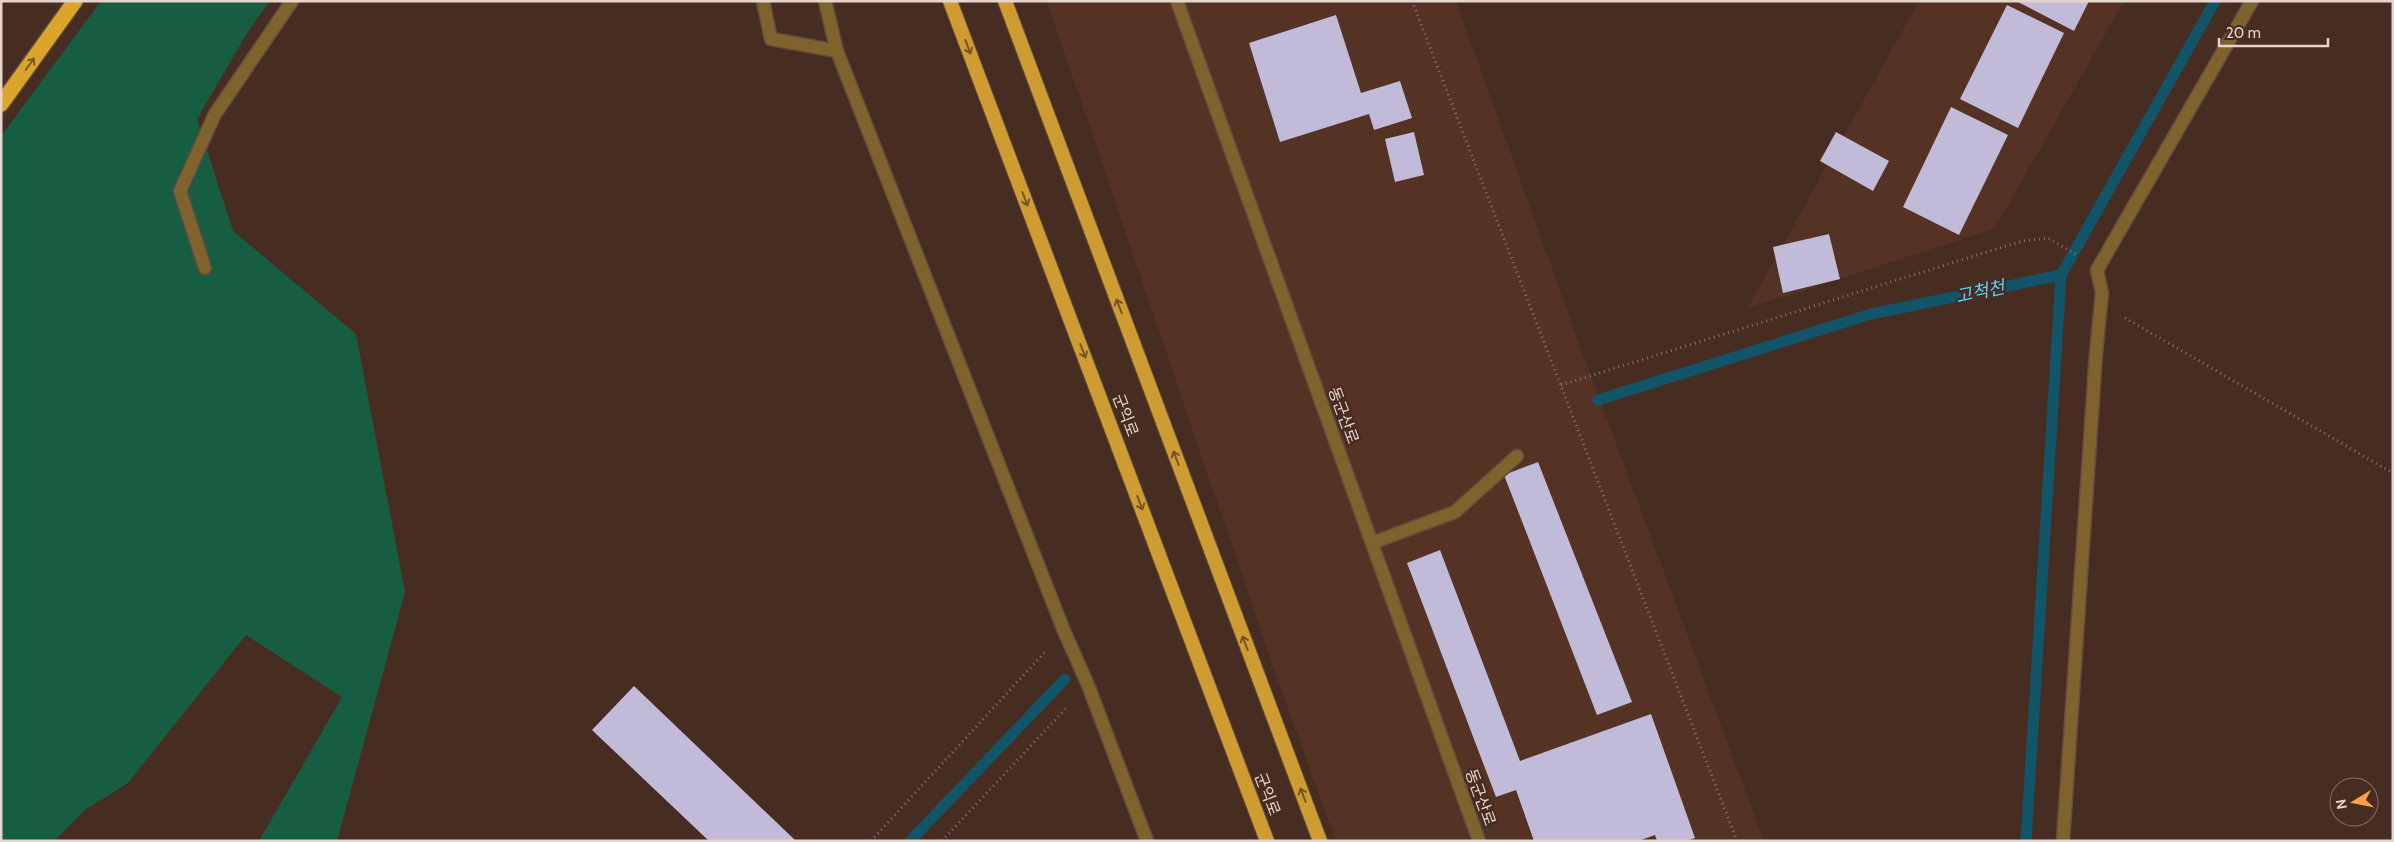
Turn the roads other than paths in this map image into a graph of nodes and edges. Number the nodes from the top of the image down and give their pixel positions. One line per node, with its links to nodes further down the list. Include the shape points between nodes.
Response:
1 (75, 1): 10 (highway, one-way to 1)
2 (292, 1): 11 (street, via 215,114 180,191)
3 (763, 1): 9 (street, via 771,39)
4 (825, 1): 9 (street)
5 (950, 1): 15 (highway, 군익로, one-way to 15)
6 (1005, 1): 16 (highway, 군익로, one-way to 6)
7 (1177, 1): 13 (street, 동군산로)
8 (2252, 1): 18 (street, via 2097,270 2102,293)
9 (837, 51): 14 (street)
10 (1, 104)
11 (205, 268)
12 (1517, 456): 13 (street, via 1455,512)
13 (1372, 543): 17 (street, 동군산로)
14 (1147, 841)
15 (1268, 841)
16 (1320, 841)
17 (1480, 841)
18 (2063, 841)

